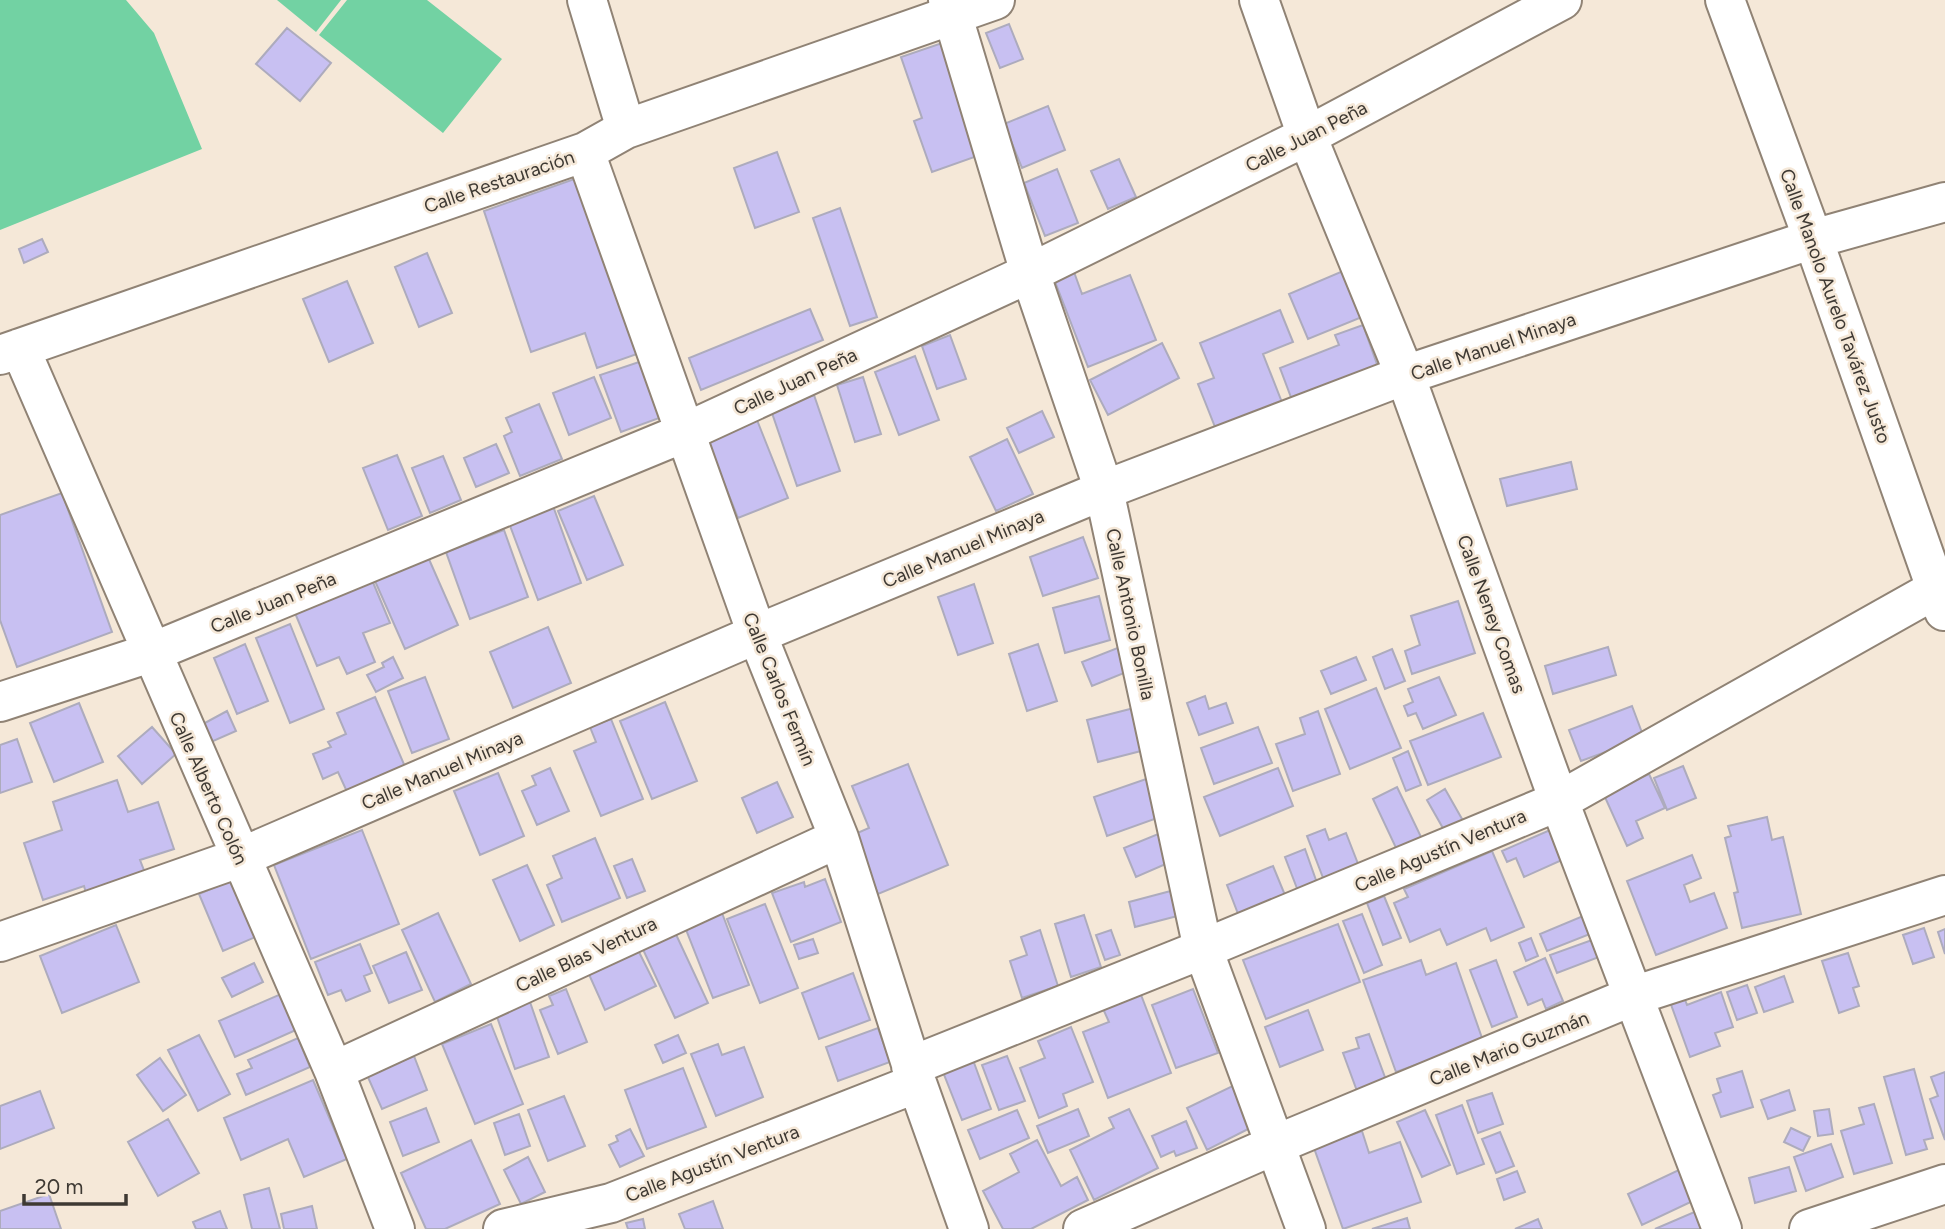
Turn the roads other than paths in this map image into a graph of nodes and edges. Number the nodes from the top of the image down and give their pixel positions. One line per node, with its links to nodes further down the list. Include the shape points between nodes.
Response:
1 (587, 0): 7 (street)
2 (995, 0): 6 (street, Calle Restauración)
3 (1259, 0): 8 (street, Calle Neney Comas)
4 (1562, 0): 8 (street, Calle Juan Peña)
5 (1725, 0): 11 (street, Calle Manolo Aurelo Tavárez Justo)
6 (951, 7): 7 (street, Calle Restauración); 12 (street, Calle Antonio Bonilla)
7 (626, 129): 9 (street, Calle Restauración)
8 (1307, 136): 12 (street, Calle Juan Peña); 14 (street, Calle Neney Comas)
9 (584, 152): 13 (street, Calle Restauración); 15 (street, Calle Carlos Fermín)
10 (1945, 202): 11 (street, Calle Manuel Minaya)
11 (1814, 239): 14 (street, Calle Manuel Minaya); 17 (street, Calle Manolo Aurelo Tavárez Justo)
12 (1030, 273): 15 (street, Calle Juan Peña); 16 (street, Calle Antonio Bonilla)
13 (10, 351): 19 (street, Calle Alberto Colón)
14 (1405, 375): 16 (street, Calle Manuel Minaya); 21 (street, Calle Neney Comas)
15 (686, 432): 18 (street, Calle Carlos Fermín); 19 (street, Calle Juan Peña)
16 (1104, 490): 18 (street, Calle Manuel Minaya); 26 (street, Calle Antonio Bonilla)
17 (1942, 595): 21 (street, Calle Agustín Ventura)
18 (757, 634): 22 (street, Calle Carlos Fermín); 23 (street, Calle Manuel Minaya)
19 (150, 653): 20 (street, Calle Juan Peña); 23 (street, Calle Alberto Colón)
20 (0, 702)
21 (1559, 801): 26 (street, Calle Agustín Ventura); 27 (street, Calle Neney Comas)
22 (839, 838): 28 (street, Calle Blas Ventura); 29 (street, Calle Carlos Fermín)
23 (239, 858): 25 (street, Calle Manuel Minaya); 28 (street, Calle Alberto Colón)
24 (1945, 895): 27 (street, Calle Mario Guzmán)
25 (0, 942)
26 (1203, 949): 29 (street, Calle Agustín Ventura); 30 (street, Calle Antonio Bonilla)
27 (1633, 996): 30 (street, Calle Mario Guzmán); 37 (street, Calle Neney Comas)
28 (334, 1071): 32 (street, Calle Alberto Colón)
29 (914, 1074): 33 (street, Calle Agustín Ventura, via 611,1203); 34 (street, Calle Carlos Fermín)
30 (1277, 1144): 35 (street, Calle Mario Guzmán); 36 (street, Calle Antonio Bonilla)
31 (1945, 1184): 38 (street)
32 (395, 1229)
33 (503, 1229)
34 (969, 1229)
35 (1083, 1229)
36 (1306, 1229)
37 (1722, 1229)
38 (1809, 1229)

